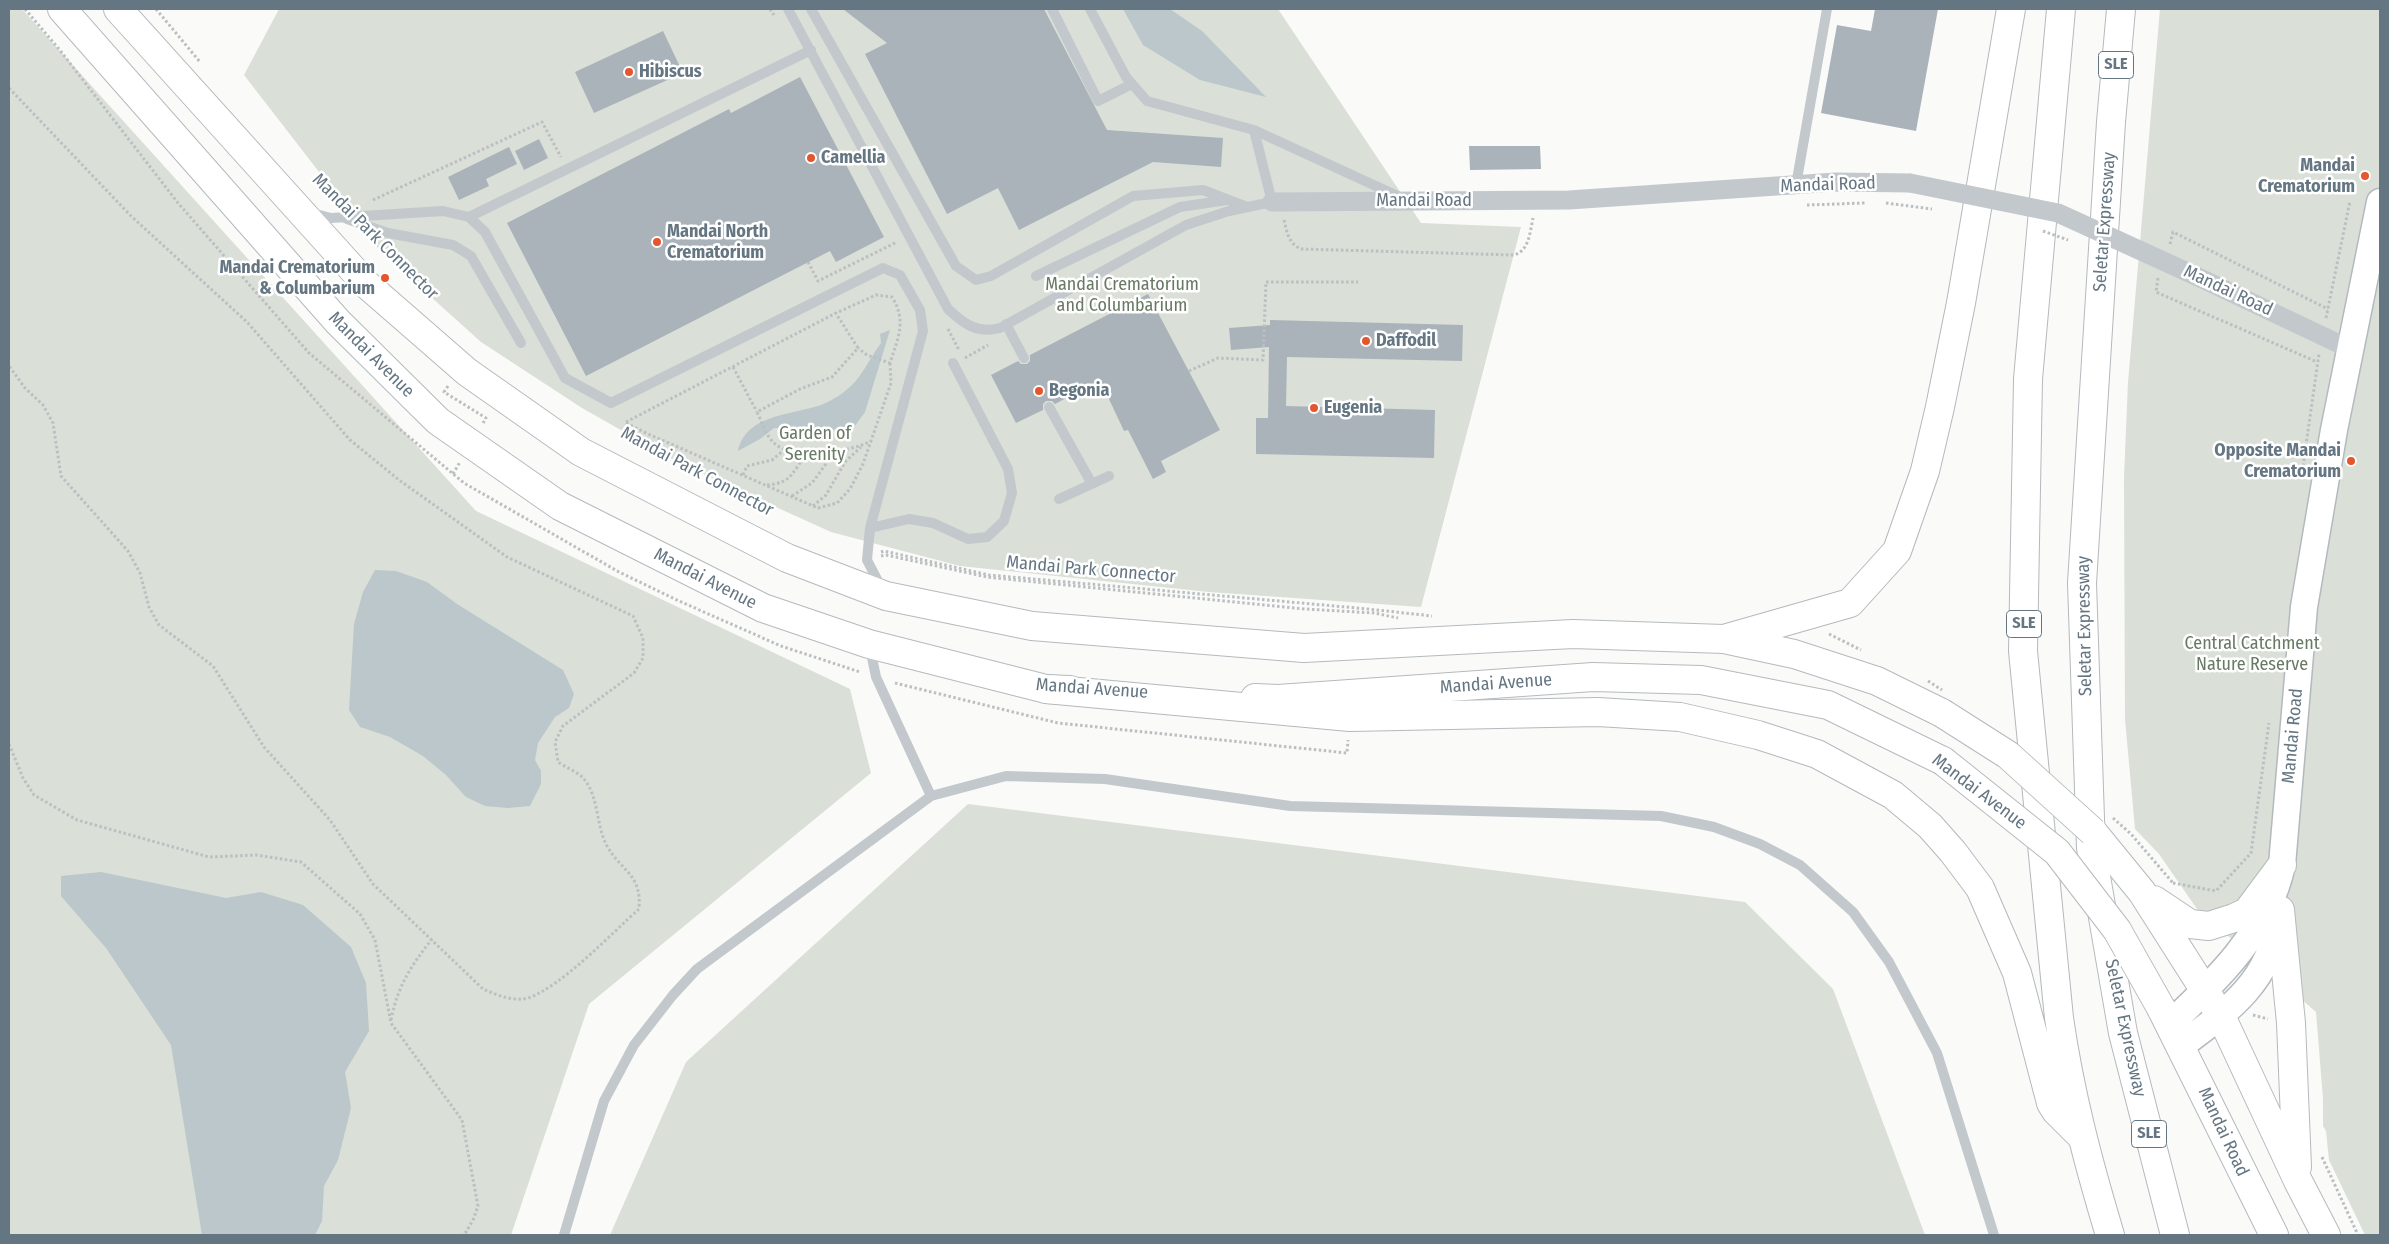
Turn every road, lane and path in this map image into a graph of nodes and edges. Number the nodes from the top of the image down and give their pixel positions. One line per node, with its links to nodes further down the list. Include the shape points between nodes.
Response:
1 (62, 9): 75 (main road, Mandai Avenue, via 338,322 438,421 560,506 763,608)
2 (118, 9): 18 (main road)
3 (156, 9): 13 (path)
4 (788, 9): 12 (lane)
5 (810, 9): 20 (lane, via 956,266 976,280 991,276 1133,196 1203,190)
6 (1052, 9): 14 (lane, via 1098,101)
7 (1090, 9): 14 (lane)
8 (1827, 9): 19 (lane)
9 (2011, 9): 74 (main road, via 1961,304 1940,407 1925,471 1896,551 1850,603)
10 (2061, 9): 86 (main road, SLE, via 2028,379 2023,651 2059,1018)
11 (2121, 9): 93 (main road, Seletar Expressway / SLE, via 2082,583 2091,848 2123,1034)
12 (811, 50): 31 (lane); 44 (lane, via 948,308 966,324 987,331)
13 (205, 68)
14 (1132, 84): 16 (lane, via 1146,101)
15 (9, 88): 81 (path, via 131,216 247,322 350,440 399,480 507,557 633,616 643,638 643,658 634,673 563,726 555,742 558,762 584,779 606,845 636,882 640,894 639,908 551,987 526,998 502,997 483,989)
16 (1254, 130): 21 (lane); 27 (lane)
17 (563, 161): 30 (path, via 542,122 351,210)
18 (274, 180): 30 (lane, via 314,214 327,218); 71 (main road, via 366,284 466,372 581,452 787,558 886,596)
19 (1796, 185): 21 (street, Mandai Road, via 1569,200); 47 (street, Mandai Road, bridge, via 1910,183 2058,213)
20 (1228, 200): 26 (lane); 38 (lane, via 1180,207)
21 (1412, 202): 27 (street, Mandai Road, via 1336,201)
22 (2380, 202): 47 (main road, Mandai Road)
23 (1867, 203): 25 (path)
24 (1876, 203): 28 (path, bridge)
25 (1801, 205)
26 (1247, 207): 27 (lane); 44 (lane, via 1186,225)
27 (1277, 208): 29 (path, via 1289,240 1301,249 1514,255 1525,248)
28 (1935, 209)
29 (1535, 213)
30 (347, 217): 31 (lane, via 443,211); 45 (lane, via 388,232 453,245 471,256)
31 (469, 218): 41 (lane, via 485,232 565,378 611,403)
32 (2041, 230): 34 (path, bridge)
33 (900, 241): 39 (path)
34 (2069, 241)
35 (2161, 243): 42 (path, via 2170,247 2173,232)
36 (808, 262): 39 (path)
37 (2158, 275): 49 (path, via 2156,292)
38 (1036, 276)
39 (818, 281): 41 (path)
40 (1358, 282): 54 (path, via 1266,282 1263,360 1218,358)
41 (826, 296): 43 (path); 69 (lane, via 883,268 900,275 920,310 923,331)
42 (2328, 309)
43 (836, 313): 46 (path); 50 (path, via 876,295 892,298 900,310 900,330); 53 (path)
44 (1006, 324): 48 (lane)
45 (521, 343)
46 (858, 348): 50 (path, via 867,355); 56 (path, via 832,377 800,389)
47 (2352, 350): 79 (main road, Mandai Road, via 2334,430 2304,607)
48 (1024, 358)
49 (2317, 362)
50 (890, 363): 57 (path, via 891,383)
51 (953, 363): 69 (lane, via 1008,469 1012,493 1004,521 987,537 968,540 933,523 909,519)
52 (9, 366): 81 (path, via 43,405 53,423 61,476 128,551 140,572 149,607 160,625 213,666 264,747 330,820 374,884)
53 (733, 367): 56 (path, bridge); 62 (path, via 626,422)
54 (1189, 371)
55 (1049, 407): 64 (lane)
56 (757, 412): 59 (path, via 768,435)
57 (871, 441): 58 (path); 68 (path, via 850,489 837,503 818,508)
58 (862, 446): 60 (path); 68 (path, via 845,462 826,495)
59 (784, 450): 61 (path); 62 (path, via 772,460 747,466)
60 (840, 451): 61 (path); 66 (path, via 832,454 812,483)
61 (808, 452): 65 (path, via 792,476 780,484)
62 (743, 475): 65 (path)
63 (1109, 476): 64 (lane)
64 (1092, 484): 67 (lane)
65 (765, 485): 66 (path)
66 (791, 496): 68 (path)
67 (1059, 499)
68 (813, 506)
69 (870, 528): 70 (lane)
70 (867, 558): 71 (lane, via 880,584); 72 (path, Mandai Park Connector, via 884,550 990,575); 73 (path, via 886,555 988,577 1305,609 1374,612)
71 (902, 599): 74 (main road, via 1032,626 1304,648 1573,634)
72 (1434, 616)
73 (1400, 619)
74 (1724, 640): 80 (main road, bridge, via 1794,654 1876,681 1942,713 2008,755 2093,832)
75 (869, 644): 76 (main road, Mandai Avenue); 78 (lane, via 876,677)
76 (1046, 689): 85 (main road, Mandai Avenue, bridge, via 1278,699 1593,677 1702,680 1828,705 1942,761 2057,852 2117,930); 86 (main road, via 1350,717 1598,712 1680,717 1758,735 1817,754 1893,795 1930,826 1980,888 2017,973 2051,1103)
77 (9, 744): 84 (path, via 34,795 78,820 209,857 256,855 301,862 360,914 376,940)
78 (931, 796): 90 (lane, via 697,969 672,996 634,1045 604,1101); 91 (lane, via 1006,776 1105,779 1290,806 1661,816 1714,827 1760,844 1800,865 1853,912 1889,962 1936,1053)
79 (2280, 887): 80 (main road, via 2247,912 2209,926 2190,924); 82 (main road, Mandai Road, via 2239,953); 83 (main road, Mandai Road, via 2276,941 2269,960); 88 (main road, via 2291,1022)
80 (2142, 892): 82 (main road)
81 (432, 939): 84 (path, via 409,968 396,997)
82 (2206, 990): 83 (main road); 85 (main road, Mandai Road)
83 (2221, 1016): 85 (main road, Mandai Road); 88 (main road)
84 (391, 1023): 89 (path, via 462,1120 478,1206)
85 (2171, 1026): 94 (main road, Mandai Road)
86 (2081, 1136): 92 (main road, SLE)
87 (2322, 1152): 96 (path, via 2322,1161)
88 (2298, 1181): 95 (main road)
89 (462, 1235)
90 (564, 1235)
91 (1994, 1235)
92 (2110, 1235)
93 (2175, 1235)
94 (2274, 1235)
95 (2326, 1235)
96 (2358, 1235)

